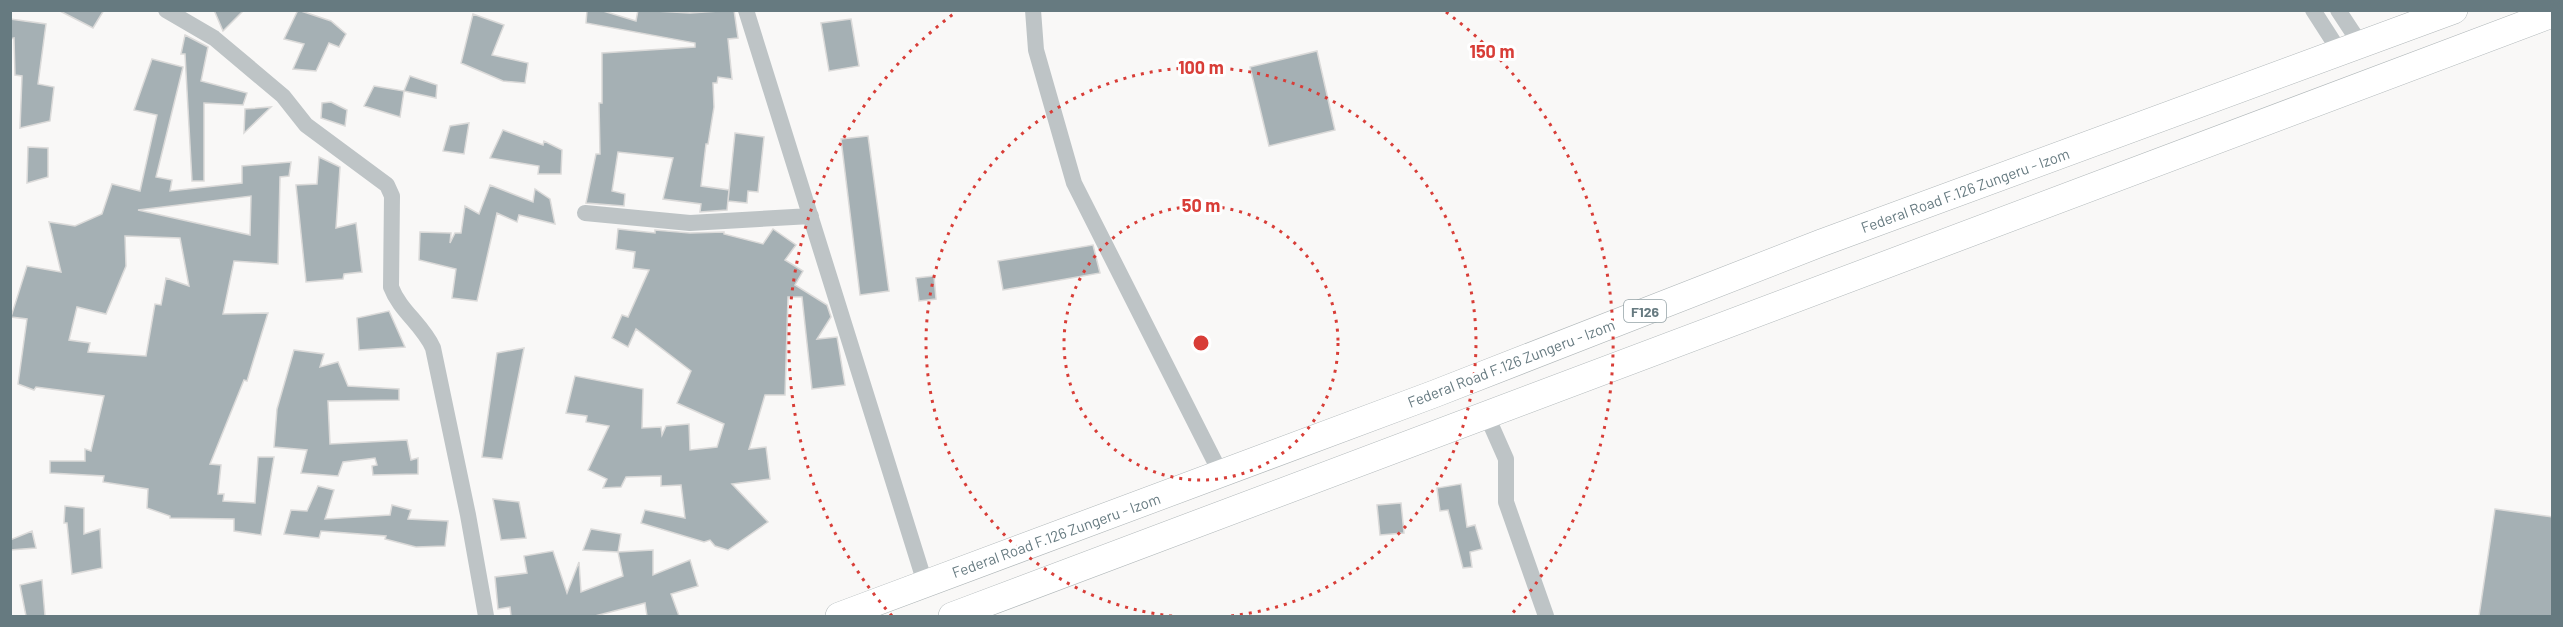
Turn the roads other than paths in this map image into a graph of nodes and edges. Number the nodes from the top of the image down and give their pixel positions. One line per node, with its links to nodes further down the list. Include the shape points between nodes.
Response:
1 (166, 10): 16 (street, via 214,38 283,96 306,125 387,185 392,196 391,288 433,348)
2 (746, 10): 10 (street)
3 (1032, 10): 14 (street, via 1036,50 1074,183)
4 (2313, 10): 8 (street)
5 (2338, 10): 8 (street)
6 (2454, 10): 8 (main road, Federal Road F.126 Zungeru - Izom / F126)
7 (2553, 14): 12 (main road)
8 (2350, 49): 11 (main road, Federal Road F.126 Zungeru - Izom / F126)
9 (585, 213): 10 (street, via 690,223)
10 (811, 216): 15 (street)
11 (1821, 243): 12 (main road); 14 (main road, Federal Road F.126 Zungeru - Izom / F126)
12 (1839, 284): 13 (main road)
13 (1487, 416): 18 (main road); 19 (street, via 1506,459 1506,502)
14 (1221, 474): 15 (main road, Federal Road F.126 Zungeru - Izom / F126)
15 (925, 583): 17 (main road, Federal Road F.126 Zungeru - Izom / F126)
16 (486, 616)
17 (839, 616)
18 (951, 616)
19 (1546, 616)

